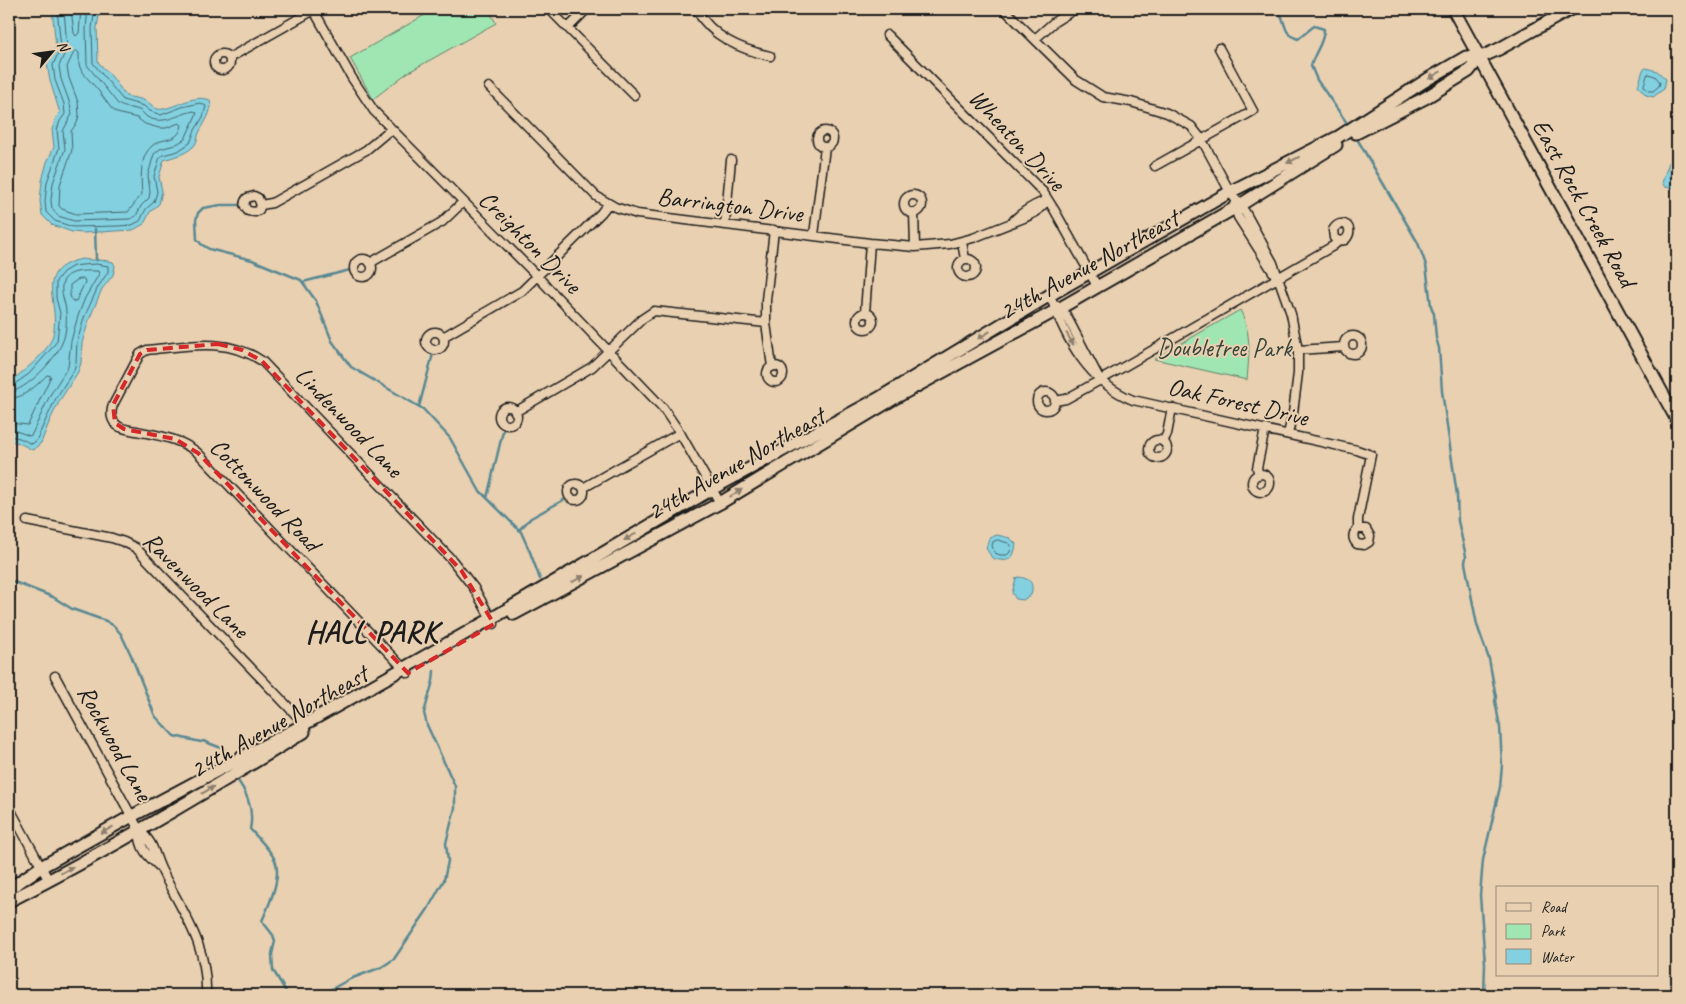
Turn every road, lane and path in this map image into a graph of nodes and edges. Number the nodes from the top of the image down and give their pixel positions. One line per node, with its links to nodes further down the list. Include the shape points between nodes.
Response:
1 (550, 9): 9 (street)
2 (586, 9): 9 (street)
3 (696, 9): 13 (street, via 713,30 730,43)
4 (1004, 9): 11 (street)
5 (1075, 9): 11 (street)
6 (1453, 9): 15 (street, East Rock Creek Road)
7 (1571, 9): 15 (street, 24th Avenue Northeast)
8 (313, 10): 14 (street); 18 (street, Creighton Drive, via 364,98)
9 (568, 28): 17 (street)
10 (887, 35): 25 (street, Wheaton Drive)
11 (1035, 39): 19 (street, via 1076,80 1103,97 1167,113 1191,126)
12 (1219, 48): 19 (street, via 1253,111)
13 (770, 56)
14 (229, 58)
15 (1479, 58): 20 (street, 24th Avenue Northeast, via 1469,71 1425,98); 58 (street, East Rock Creek Road)
16 (489, 87): 27 (street, Barrington Drive, via 596,196)
17 (634, 95)
18 (391, 129): 26 (street, Creighton Drive); 28 (street, via 366,150)
19 (1202, 140): 23 (street); 24 (street)
20 (1338, 140): 24 (street, 24th Avenue Northeast, one-way to 24); 29 (street, 24th Avenue Northeast)
21 (825, 147): 33 (street)
22 (731, 160): 31 (street)
23 (1156, 166)
24 (1230, 192): 29 (street); 40 (street, 24th Avenue Northeast)
25 (1048, 200): 36 (street, Barrington Drive, via 1020,213 1012,222); 40 (street, Wheaton Drive)
26 (463, 202): 39 (street, via 442,222); 41 (street, Creighton Drive)
27 (608, 204): 31 (street, Barrington Drive, via 653,217); 41 (street)
28 (261, 205)
29 (1237, 206): 42 (street, via 1238,217); 43 (street, 24th Avenue Northeast)
30 (914, 212): 37 (street)
31 (725, 224): 32 (street, Barrington Drive)
32 (774, 230): 33 (street, Barrington Drive); 47 (street)
33 (814, 235): 35 (street, Barrington Drive)
34 (1339, 241): 42 (street)
35 (870, 242): 37 (street, Barrington Drive); 46 (street)
36 (962, 242): 37 (street, Barrington Drive); 38 (street)
37 (915, 246)
38 (965, 259)
39 (370, 263)
40 (1090, 272): 43 (street, Wheaton Drive); 44 (street, 24th Avenue Northeast)
41 (537, 276): 48 (street, via 516,295); 51 (street, Creighton Drive)
42 (1277, 278): 50 (street, via 1291,314); 54 (street)
43 (1097, 286): 45 (street, 24th Avenue Northeast)
44 (1050, 295): 45 (street, Oak Forest Drive); 65 (street, 24th Avenue Northeast, one-way to 65, via 881,397)
45 (1058, 309): 54 (street, Oak Forest Drive, via 1058,320 1088,369); 66 (street, 24th Avenue Northeast, one-way to 45, via 893,399)
46 (865, 313)
47 (766, 323): 51 (street, via 654,311 642,318); 52 (street)
48 (443, 338)
49 (1344, 347): 50 (street)
50 (1298, 350): 61 (street, via 1296,388)
51 (609, 351): 57 (street, via 584,372); 60 (street, Creighton Drive, via 663,408)
52 (772, 366)
53 (131, 368): 69 (street, Lindenwood Lane, via 140,354 147,350 210,344 234,347 262,361 452,560 474,588); 70 (street, Cottonwood Road, via 111,411 117,425 175,439 198,453)
54 (1100, 380): 55 (street, via 1066,399); 56 (street, Oak Forest Drive, via 1122,396)
55 (1054, 401)
56 (1172, 408): 59 (street, Oak Forest Drive); 62 (street)
57 (515, 412)
58 (1677, 420)
59 (1265, 429): 61 (street, Oak Forest Drive); 63 (street)
60 (680, 433): 64 (street); 65 (street, Creighton Drive)
61 (1288, 434): 68 (street, Oak Forest Drive, via 1371,455)
62 (1163, 442)
63 (1258, 475)
64 (584, 488)
65 (712, 489): 66 (street, Creighton Drive); 69 (street, 24th Avenue Northeast, one-way to 69)
66 (720, 503): 69 (street, 24th Avenue Northeast, one-way to 66)
67 (27, 521): 72 (street, Ravenwood Lane, via 112,538 136,548 211,624)
68 (1358, 529)
69 (493, 622): 70 (street, 24th Avenue Northeast)
70 (406, 671): 72 (street, 24th Avenue Northeast)
71 (55, 676): 74 (street, Rockwood Lane)
72 (305, 728): 74 (street, 24th Avenue Northeast); 75 (street, 24th Avenue Northeast, one-way to 72)
73 (9, 807): 76 (street)
74 (132, 816): 75 (street, Rockwood Lane); 76 (street, 24th Avenue Northeast, one-way to 76)
75 (139, 830): 77 (street, 24th Avenue Northeast, one-way to 75); 80 (street, Rockwood Lane, via 145,853 160,867 196,939 204,966)
76 (41, 867): 77 (street); 78 (street, 24th Avenue Northeast)
77 (49, 881): 79 (street, 24th Avenue Northeast)
78 (9, 889)
79 (9, 901)
80 (206, 995)

